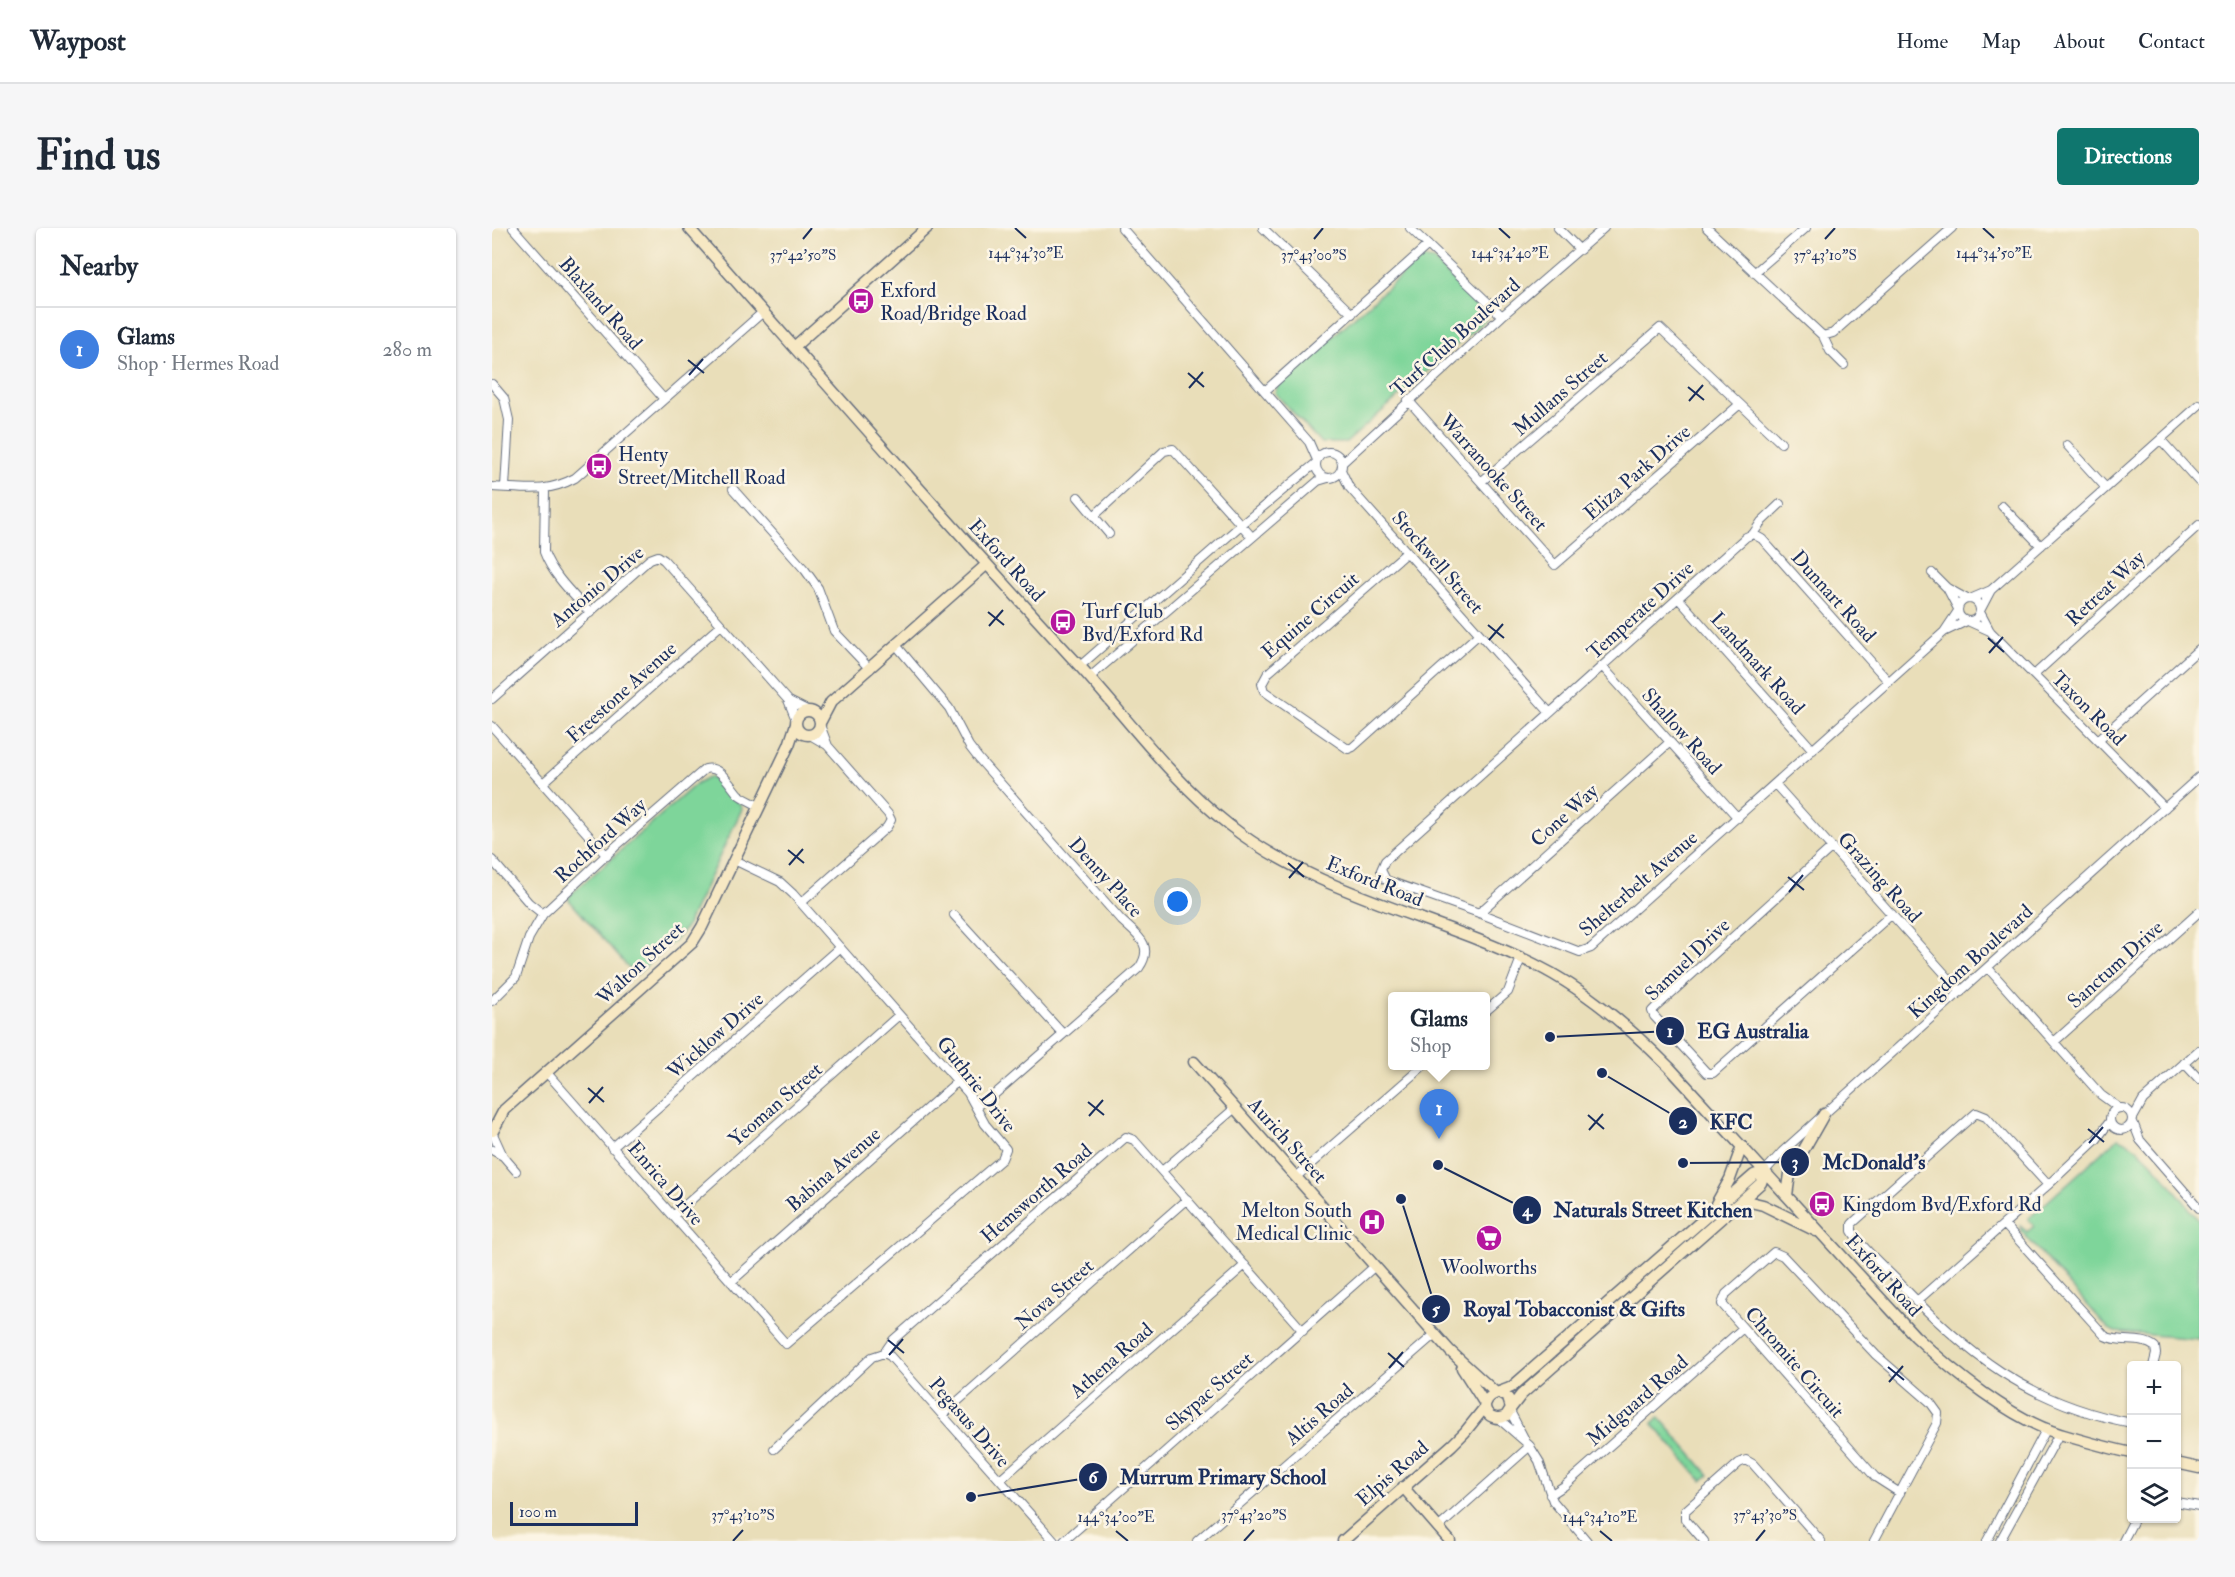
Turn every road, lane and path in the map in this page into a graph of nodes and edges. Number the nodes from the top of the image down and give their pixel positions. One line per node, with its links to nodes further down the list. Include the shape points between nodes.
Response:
1 (513, 228): 23 (street, Blaxland Road)
2 (689, 228): 15 (street, Exford Road)
3 (927, 228): 19 (street)
4 (1122, 228): 22 (street)
5 (1263, 228): 16 (street)
6 (1410, 228): 12 (street)
7 (1558, 228): 13 (street)
8 (1604, 228): 13 (street, Turf Club Boulevard)
9 (1707, 228): 14 (street)
10 (1806, 228): 14 (street)
11 (1952, 228): 18 (street, via 1899,278 1833,333)
12 (1428, 245): 16 (street); 17 (street)
13 (1580, 250): 17 (street, Turf Club Boulevard)
14 (1754, 273): 18 (street)
15 (763, 312): 19 (street, Exford Road); 23 (street)
16 (1352, 314): 22 (street)
17 (1502, 316): 24 (street, Turf Club Boulevard)
18 (1823, 336): 20 (street, via 1830,351)
19 (794, 347): 55 (street, Exford Road)
20 (1844, 365)
21 (492, 384): 39 (street, via 504,398 509,420)
22 (1265, 391): 28 (street)
23 (664, 399): 42 (street, via 575,478)
24 (1408, 400): 31 (street, Turf Club Boulevard); 36 (street, Warranooke Street)
25 (1740, 404): 29 (street); 36 (street, Mullans Street, via 1660,328); 56 (street, Eliza Park Drive)
26 (2199, 405): 27 (street)
27 (2161, 440): 37 (street); 41 (street)
28 (1309, 442): 32 (street); 33 (street)
29 (1781, 443)
30 (2067, 445): 41 (street)
31 (1356, 448): 32 (street, Turf Club Boulevard); 34 (street, Turf Club Boulevard)
32 (1332, 452): 33 (street, via 1321,454); 34 (street)
33 (1316, 461): 35 (street, via 1317,472); 48 (street)
34 (1342, 467): 35 (street); 40 (street, Stockwell Street)
35 (1330, 478): 40 (street, Stockwell Street); 52 (street, via 1318,481)
36 (1481, 482): 56 (street, Warranooke Street)
37 (2199, 482)
38 (492, 487): 39 (street)
39 (505, 487): 42 (street)
40 (1349, 487): 54 (street, Stockwell Street)
41 (2106, 488): 53 (street)
42 (545, 489): 64 (street, via 544,552 553,572)
43 (733, 489): 74 (street, via 805,570 818,588 834,630)
44 (1078, 497): 47 (street)
45 (1780, 504): 51 (street, Temperate Drive)
46 (2002, 506): 53 (street)
47 (1094, 516): 48 (street, via 1164,451 1173,449); 50 (street)
48 (1241, 525): 52 (street); 72 (street)
49 (2199, 525): 75 (street, Retreat Way)
50 (1109, 534)
51 (1753, 534): 60 (street, Temperate Drive); 77 (street, Dunnart Road)
52 (1252, 537): 76 (street)
53 (2041, 546): 59 (street)
54 (1407, 552): 69 (street, Stockwell Street); 69 (street, Equine Circuit, via 1268,673 1262,684 1264,691 1348,749)
55 (986, 565): 70 (street); 72 (street, Exford Road)
56 (1555, 565)
57 (1932, 573): 58 (street)
58 (1947, 588): 61 (street); 62 (street)
59 (1991, 590): 61 (street); 63 (street)
60 (1678, 598): 73 (street, Temperate Drive); 91 (street, Landmark Road)
61 (1968, 599): 62 (street, via 1960,603); 63 (street, via 1976,601)
62 (1958, 610): 65 (street, via 1961,618); 68 (street, Shelterbelt Avenue)
63 (1980, 611): 65 (street, via 1977,619); 67 (street)
64 (590, 613): 66 (street, Antonio Drive, via 658,556); 78 (street, Antonio Drive)
65 (1968, 621): 67 (street); 68 (street, Shelterbelt Avenue)
66 (721, 625): 79 (street, Antonio Drive); 93 (street, Freestone Avenue)
67 (1990, 631): 75 (street, Taxon Road)
68 (1944, 632): 77 (street, Shelterbelt Avenue)
69 (1479, 634): 82 (street, Stockwell Street)
70 (896, 645): 74 (street); 115 (street, Denny Place, via 949,708 979,759 1144,944 1146,956 1139,968)
71 (2199, 649): 87 (street)
72 (1080, 666): 76 (street, Exford Road)
73 (1602, 666): 82 (street, Temperate Drive); 88 (street, Shallow Road)
74 (870, 669): 80 (street)
75 (2034, 675): 87 (street, Taxon Road)
76 (1090, 677): 109 (street, Exford Road, via 1177,776 1208,807 1252,841 1330,883)
77 (1889, 682): 91 (street, Shelterbelt Avenue)
78 (492, 699)
79 (788, 700): 81 (street, Antonio Drive); 83 (street, Antonio Drive)
80 (831, 702): 81 (street); 84 (street)
81 (809, 711): 83 (street, via 800,714); 84 (street, via 818,715)
82 (1550, 713): 103 (street, Shelterbelt Avenue, via 1385,861 1381,870 1386,880)
83 (796, 722): 86 (street, via 799,731); 89 (street, Walton Street)
84 (820, 723): 86 (street, via 817,732); 90 (street)
85 (492, 726): 93 (street)
86 (808, 735): 89 (street); 90 (street)
87 (2098, 740): 96 (street, Taxon Road)
88 (1670, 742): 97 (street, Shallow Road); 103 (street, Cone Way)
89 (789, 745): 95 (street, Walton Street)
90 (828, 746): 102 (street, via 891,820)
91 (1814, 750): 94 (street, Shelterbelt Avenue)
92 (2199, 777): 96 (street, Kingdom Boulevard)
93 (543, 783): 99 (street)
94 (1775, 784): 97 (street, Shelterbelt Avenue); 98 (street, Grazing Road)
95 (759, 806): 99 (street, Rochford Way, via 739,795 717,769 710,767); 101 (street, Walton Street)
96 (2165, 808): 110 (street, Kingdom Boulevard)
97 (1738, 818): 103 (street, Shelterbelt Avenue, via 1591,948 1580,952)
98 (1832, 847): 106 (street, Grazing Road); 106 (street, Samuel Drive, via 1652,1011 1707,1073 1717,1070)
99 (607, 856): 105 (street, Rochford Way)
100 (492, 860): 105 (street)
101 (734, 860): 102 (street, Guthrie Drive, via 780,882); 121 (street, Walton Street, via 693,943)
102 (801, 903): 108 (street, Guthrie Drive)
103 (1479, 912)
104 (2199, 912): 116 (street, Sanctum Drive)
105 (543, 914): 112 (street, Rochford Way, via 529,939 516,977)
106 (1892, 914): 111 (street, Grazing Road)
107 (954, 915): 115 (street)
108 (840, 947): 114 (street, Guthrie Drive); 139 (street, Wicklow Drive)
109 (1521, 958): 113 (street, via 1508,992); 138 (street, Exford Road, via 1570,984 1641,1039)
110 (1988, 968): 111 (street, Kingdom Boulevard); 116 (street)
111 (1961, 992): 130 (street, Kingdom Boulevard)
112 (492, 1001)
113 (1490, 1007)
114 (899, 1015): 123 (street, Guthrie Drive); 152 (street, Yeoman Street)
115 (1063, 1034): 126 (street, Denny Place)
116 (2054, 1042): 124 (street)
117 (2199, 1050): 119 (street)
118 (1194, 1062): 127 (street, Aurich Street)
119 (2184, 1064): 122 (street); 125 (street)
120 (1417, 1070): 145 (street)
121 (546, 1073): 129 (street, Walton Street); 139 (street, Enrica Drive)
122 (2199, 1079)
123 (958, 1081): 126 (street, Guthrie Drive); 157 (street, Babina Avenue)
124 (2101, 1095): 128 (street); 132 (street)
125 (2143, 1100): 128 (street); 133 (street)
126 (976, 1106): 159 (street, Guthrie Drive, via 1006,1149 1002,1159 786,1344)
127 (1235, 1108): 144 (street); 145 (street, Aurich Street)
128 (2121, 1108): 132 (street); 133 (street, via 2130,1112)
129 (504, 1110): 131 (street, Walton Street); 135 (street, Walton Street)
130 (1824, 1114): 143 (street, Kingdom Boulevard); 147 (street, via 1790,1174)
131 (492, 1115)
132 (2110, 1119): 134 (street, via 2113,1127); 136 (street)
133 (2133, 1120): 134 (street, via 2129,1128); 137 (street)
134 (2121, 1131): 136 (street); 137 (street)
135 (492, 1132): 141 (street)
136 (2097, 1139): 146 (street)
137 (2140, 1140): 150 (street)
138 (1742, 1146): 143 (street, Exford Road); 151 (street, via 1730,1179)
139 (612, 1148): 152 (street, Enrica Drive)
140 (492, 1150): 141 (street)
141 (503, 1156): 142 (street)
142 (516, 1171)
143 (1765, 1171): 147 (street, Exford Road); 149 (street, via 1761,1183); 151 (street, via 1754,1175)
144 (1162, 1172): 148 (street, Hemsworth Road); 164 (street, Hemsworth Road, via 1134,1140 1126,1137 893,1340)
145 (1296, 1177): 156 (street, Aurich Street)
146 (2048, 1185): 153 (street); 158 (street, via 1986,1116 1971,1116 1852,1224 1854,1235)
147 (1787, 1195): 154 (street, Exford Road)
148 (1186, 1199): 155 (street, Hemsworth Road); 169 (street, Nova Street)
149 (1742, 1200): 154 (street, via 1763,1205); 168 (street, via 1521,1395)
150 (2199, 1208)
151 (1711, 1212): 166 (street, via 1513,1386)
152 (672, 1216): 157 (street, Enrica Drive)
153 (2004, 1224): 158 (street); 165 (street, via 2105,1336 2151,1344 2156,1351)
154 (1821, 1233): 172 (street, Exford Road, via 1915,1336 1945,1363 1996,1401)
155 (1245, 1265): 161 (street, Hemsworth Road); 181 (street, Athena Road)
156 (1375, 1266): 161 (street, Skypac Street); 162 (street, Aurich Street)
157 (730, 1282): 159 (street, Enrica Drive)
158 (1916, 1302): 171 (street, via 1963,1346 2017,1382 2064,1404)
159 (760, 1315)
160 (1743, 1328): 183 (street, Chromite Circuit, via 1875,1477); 183 (street, Chromite Circuit, via 1722,1304 1723,1297 1770,1255 1780,1253 1881,1360 1930,1402 1938,1413 1937,1423); 184 (street, Midguard Road, via 1564,1486)
161 (1302, 1331): 190 (street, Skypac Street)
162 (1435, 1334): 163 (street, Aurich Street); 191 (street, Altis Road)
163 (1450, 1351): 166 (street, Aurich Street); 167 (street, Aurich Street)
164 (884, 1353): 169 (street, Pegasus Drive); 177 (street, Hemsworth Road, via 872,1357)
165 (2154, 1361)
166 (1498, 1393): 167 (street, via 1489,1397); 168 (street, via 1508,1398)
167 (1485, 1406): 170 (street, via 1490,1416); 173 (street, Elpis Road)
168 (1510, 1409): 170 (street); 175 (street)
169 (942, 1415): 181 (street, Pegasus Drive)
170 (1498, 1419): 173 (street, Elpis Road); 175 (street)
171 (2127, 1422)
172 (2047, 1428): 174 (street, Exford Road); 198 (street)
173 (1465, 1432): 182 (street, Elpis Road)
174 (2059, 1434): 178 (street, Exford Road); 199 (street)
175 (1524, 1439): 176 (street)
176 (1530, 1446): 184 (street); 188 (street)
177 (774, 1449)
178 (2127, 1452)
179 (2181, 1464): 180 (street)
180 (2199, 1468)
181 (1000, 1480): 189 (street, Pegasus Drive)
182 (1403, 1487): 188 (street); 192 (street, Elpis Road)
183 (1900, 1492): 197 (street)
184 (1550, 1494): 194 (street)
185 (2181, 1503): 186 (street)
186 (2199, 1506)
187 (2132, 1523): 200 (street)
188 (1438, 1528): 193 (street)
189 (1054, 1541)
190 (1064, 1541)
191 (1197, 1541)
192 (1343, 1541)
193 (1450, 1541)
194 (1587, 1541)
195 (1704, 1541): 196 (street, via 1685,1519 1685,1511 1746,1460)
196 (1821, 1541)
197 (1874, 1541)
198 (1987, 1541)
199 (2000, 1541)
200 (2123, 1541)

